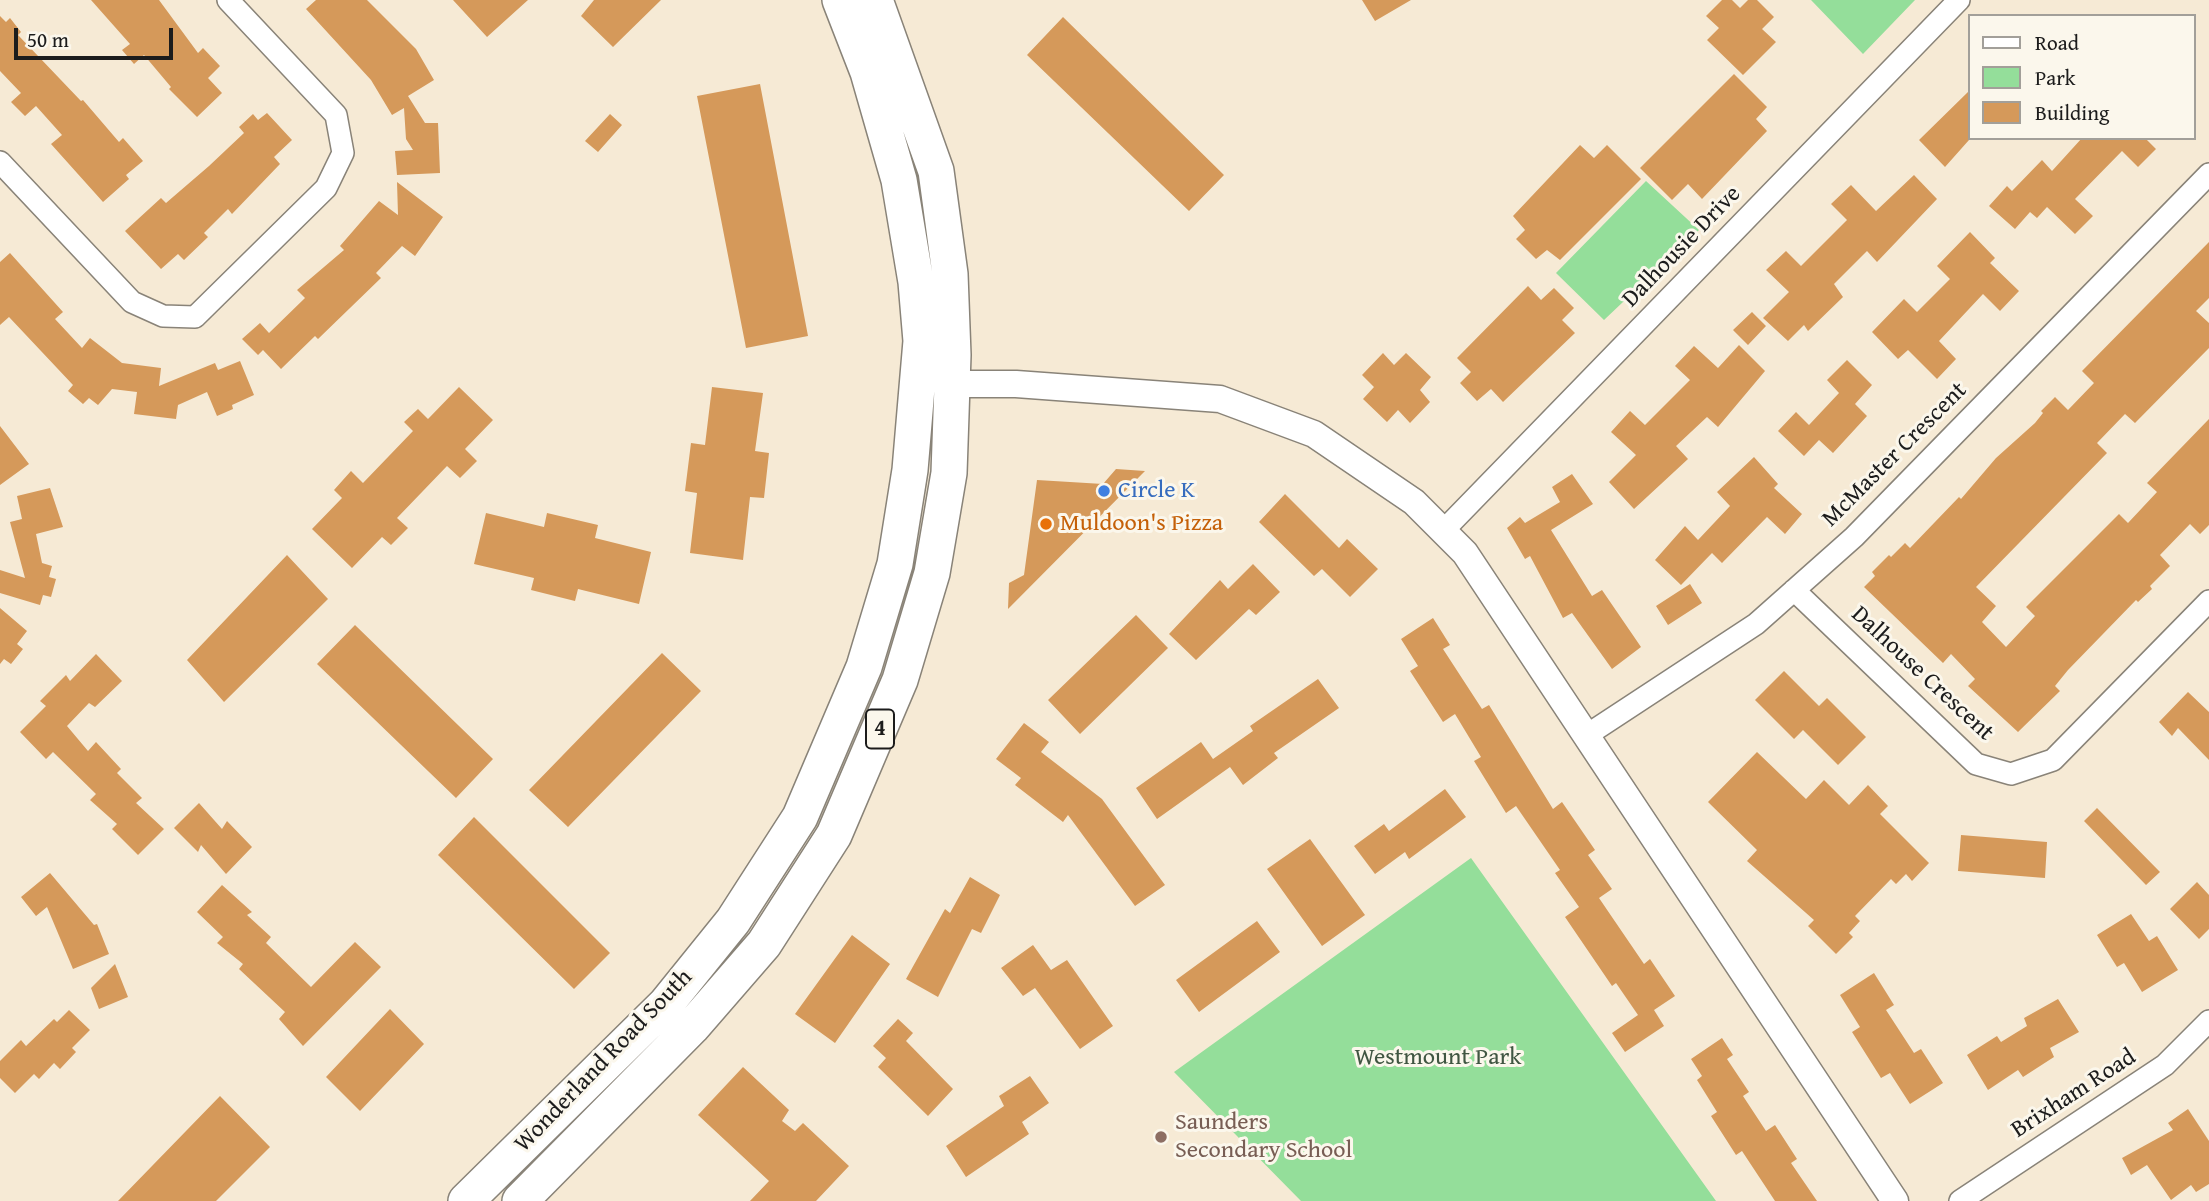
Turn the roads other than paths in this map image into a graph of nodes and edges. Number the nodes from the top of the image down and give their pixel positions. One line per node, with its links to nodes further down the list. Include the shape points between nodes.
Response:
1 (228, 0): 5 (street, via 335,115 343,153 326,188 195,317 163,316 132,302)
2 (840, 0): 13 (main road, Wonderland Road South / 4, via 868,72 899,180 921,341 910,470 894,564 864,667 800,817 733,921 666,1004)
3 (874, 0): 7 (main road, Wonderland Road South / 4, via 936,171 950,274)
4 (1959, 0): 8 (street, Dalhousie Drive)
5 (0, 162)
6 (2209, 174): 9 (street, McMaster Crescent, via 1853,537)
7 (952, 384): 8 (street, via 1016,384 1220,399 1314,434 1413,502); 14 (main road, Wonderland Road South / 4, via 948,474 932,573 900,680 834,835 755,954 692,1027)
8 (1443, 531): 11 (street, via 1465,552)
9 (1794, 590): 10 (street, Dalhouse Crescent, via 1976,764 2011,774 2053,760); 11 (street, McMaster Crescent, via 1756,624)
10 (2209, 601)
11 (1587, 735): 15 (street)
12 (2209, 1021): 16 (street, Brixham Road, via 2165,1065)
13 (466, 1201)
14 (520, 1201)
15 (1895, 1201)
16 (1960, 1201)

